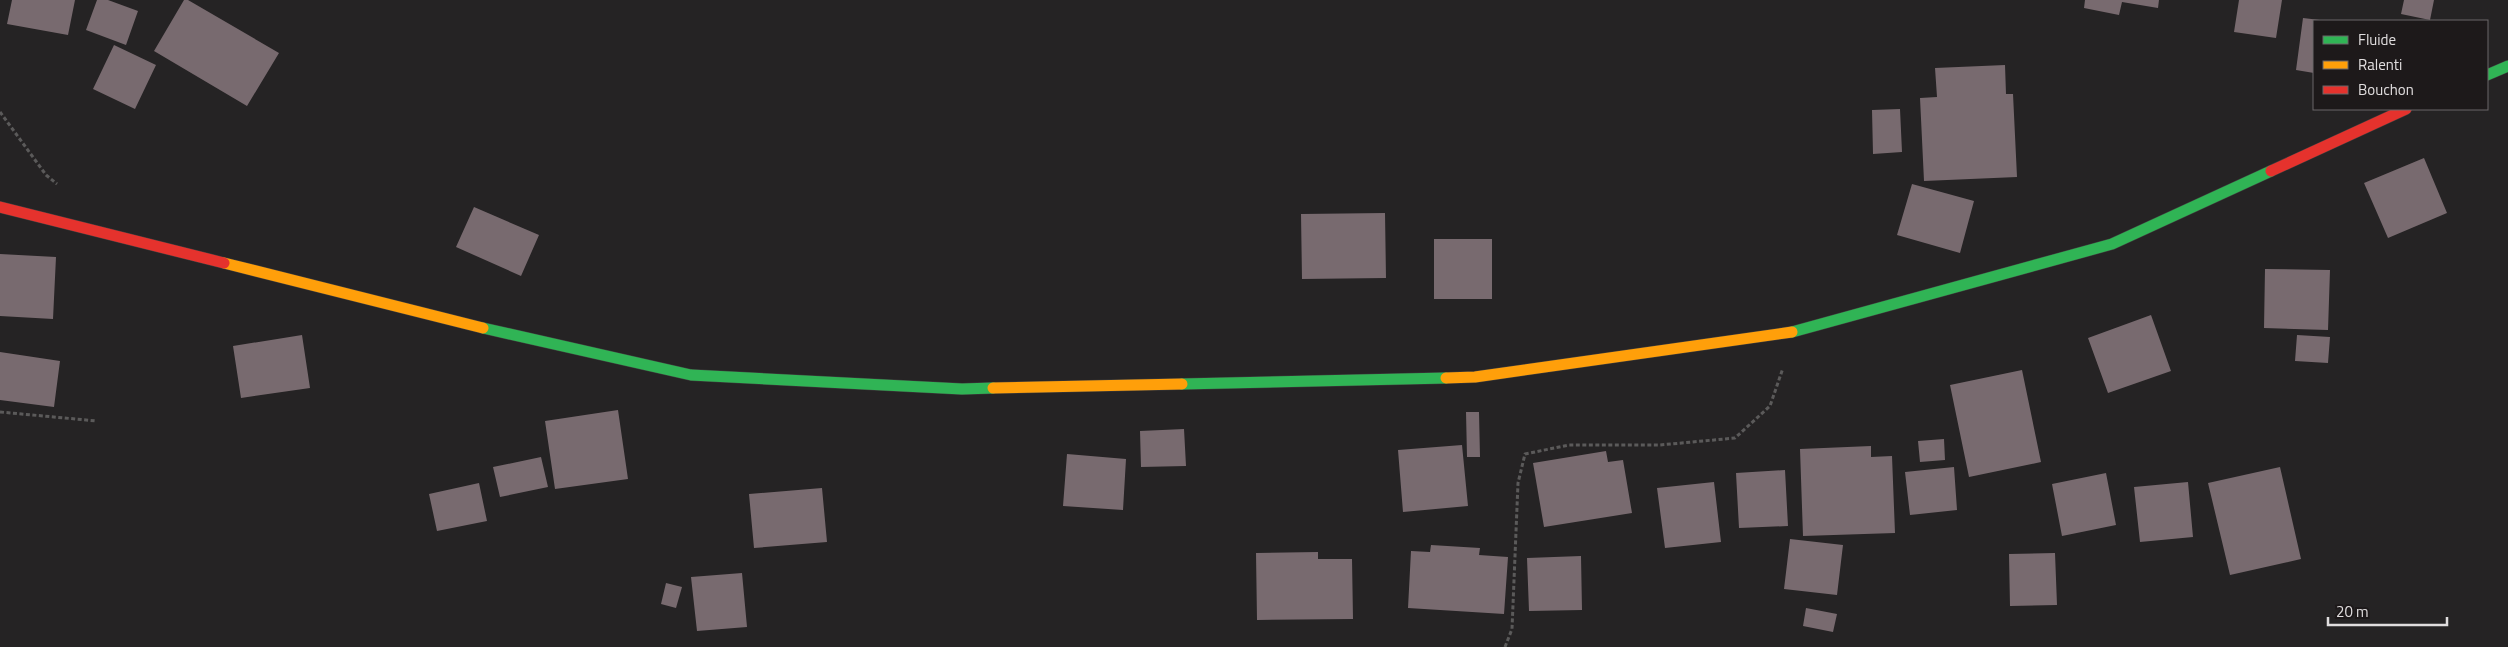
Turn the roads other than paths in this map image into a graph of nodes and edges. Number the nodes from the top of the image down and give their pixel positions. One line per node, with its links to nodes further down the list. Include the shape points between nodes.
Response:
1 (2508, 66): 2 (street)
2 (2488, 75)
3 (2404, 110): 4 (street, via 2112,244 1794,332 1475,377 962,389 691,375 456,321)
4 (0, 207)

